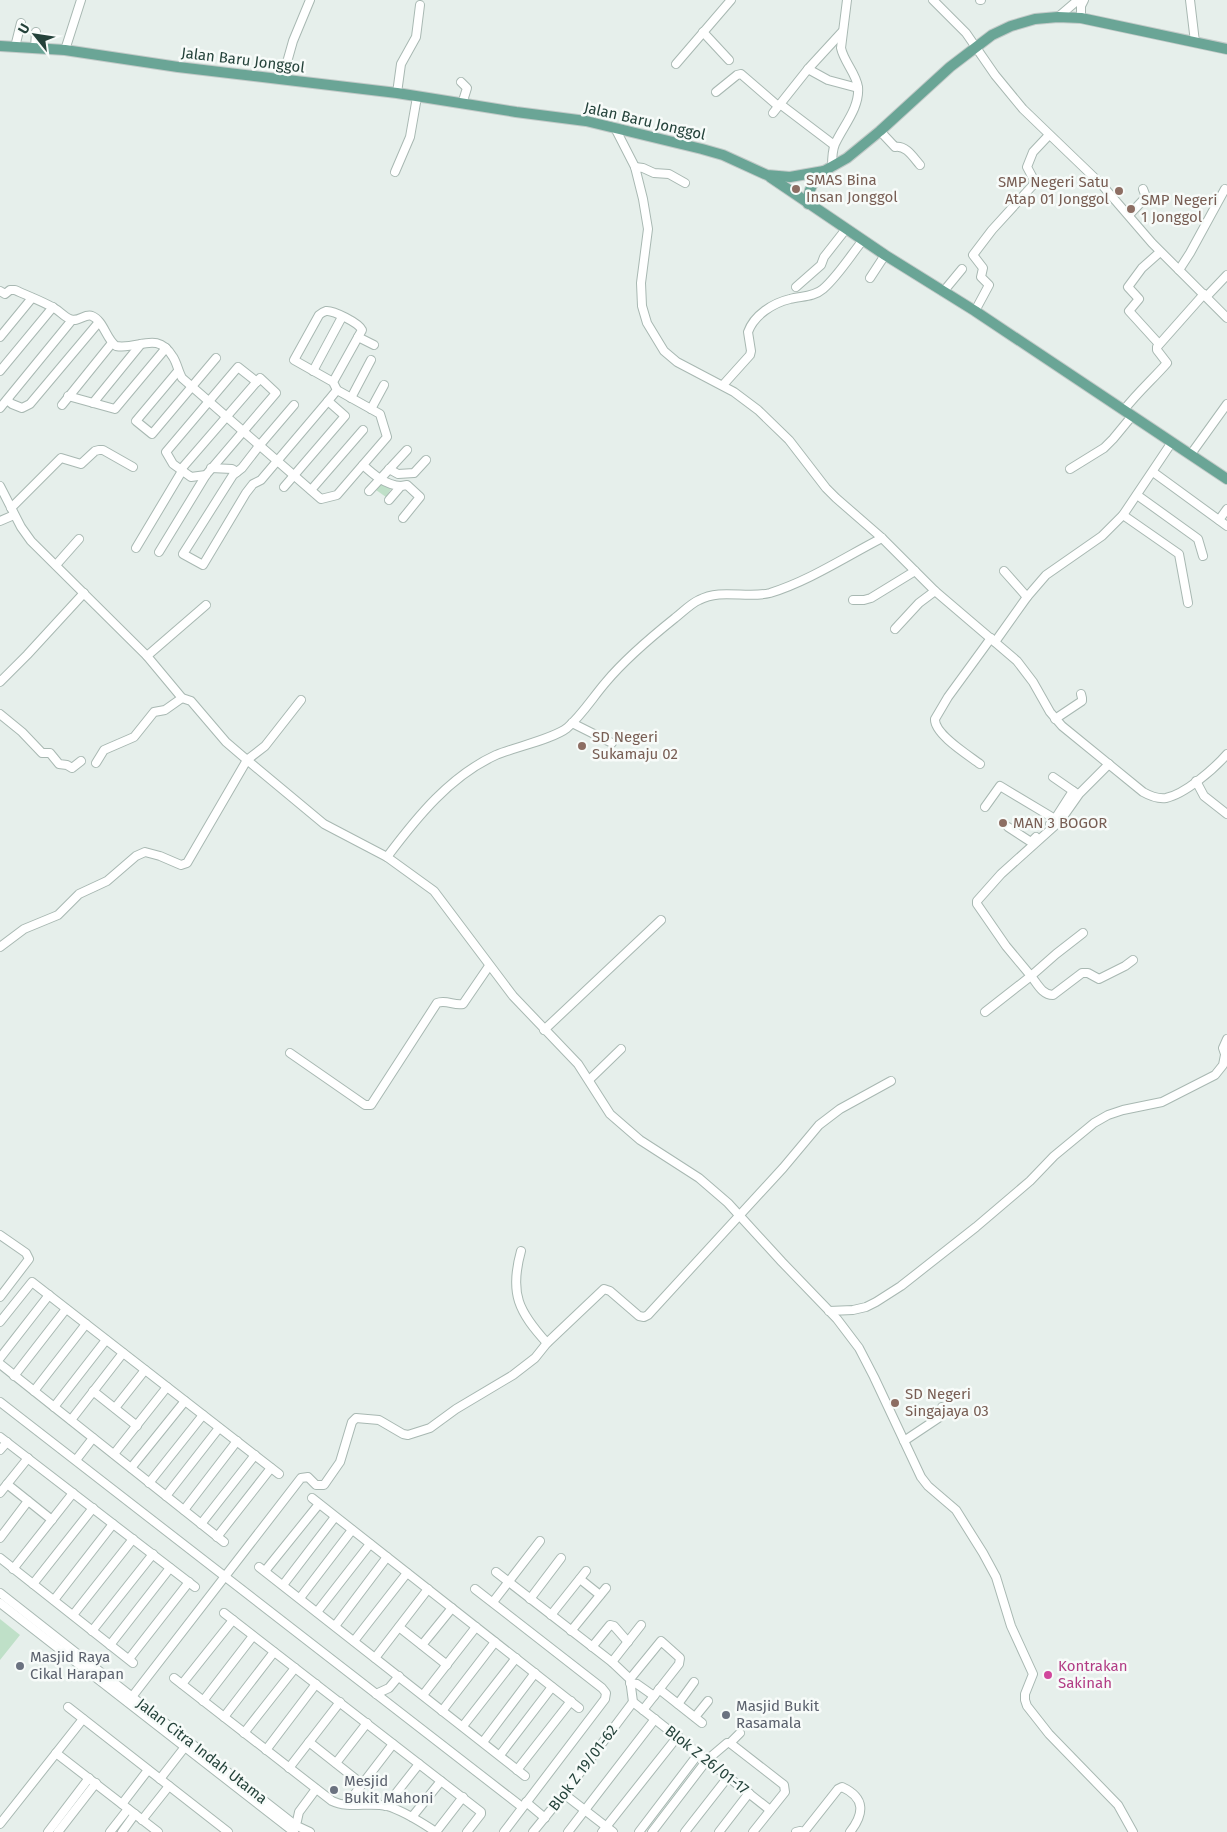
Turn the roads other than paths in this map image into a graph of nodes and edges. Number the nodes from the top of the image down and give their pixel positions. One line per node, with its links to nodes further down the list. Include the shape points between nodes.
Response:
1 (81, 0): 22 (street)
2 (310, 0): 26 (street, via 292,41)
3 (731, 0): 14 (street)
4 (847, 0): 15 (street)
5 (934, 0): 18 (street)
6 (1078, 0): 10 (street)
7 (1084, 0): 11 (street)
8 (1190, 0): 16 (street)
9 (420, 5): 30 (street, via 416,37 401,64)
10 (1058, 16): 11 (main road, Jalan Baru Jonggol); 18 (main road, Jalan Baru Jonggol, via 1011,26)
11 (1081, 18): 16 (main road, Jalan Baru Jonggol)
12 (21, 23): 19 (street)
13 (36, 32): 20 (street)
14 (703, 32): 23 (street); 24 (street)
15 (842, 32): 25 (street); 28 (street, via 842,54)
16 (1195, 42): 21 (main road, Jalan Baru Jonggol)
17 (0, 46): 19 (main road, Jalan Baru Jonggol)
18 (976, 46): 35 (main road, Jalan Baru Jonggol); 36 (street, via 995,75)
19 (15, 47): 20 (main road, Jalan Baru Jonggol)
20 (35, 48): 22 (main road, Jalan Baru Jonggol)
21 (1227, 49)
22 (65, 50): 26 (main road, Jalan Baru Jonggol)
23 (729, 60)
24 (676, 64)
25 (808, 69): 28 (street, via 828,80); 33 (street)
26 (282, 80): 30 (main road, Jalan Baru Jonggol)
27 (461, 82): 32 (street, via 467,88)
28 (858, 88): 37 (street, via 855,106)
29 (716, 92): 33 (street, via 741,74)
30 (397, 93): 31 (main road, Jalan Baru Jonggol)
31 (417, 97): 32 (main road, Jalan Baru Jonggol); 41 (street, via 410,137)
32 (462, 104): 34 (main road, Jalan Baru Jonggol)
33 (777, 108): 37 (street)
34 (615, 128): 39 (street); 42 (main road, Jalan Baru Jonggol, via 712,151)
35 (880, 131): 38 (street, via 894,147 904,148); 40 (main road, Jalan Baru Jonggol)
36 (1049, 135): 47 (street); 62 (street, via 1033,152 1027,167 1034,180 1032,184 973,255 983,268 981,277 989,285)
37 (834, 146): 40 (street)
38 (920, 165)
39 (635, 167): 43 (street, via 654,174 669,174); 81 (street, via 648,220 640,293 647,323 669,356)
40 (828, 169): 42 (main road, Jalan Baru Jonggol, via 790,177); 46 (main road, via 816,178 810,188)
41 (395, 172)
42 (767, 175): 46 (main road)
43 (685, 183)
44 (1143, 189): 47 (street, via 1146,197)
45 (1225, 189): 53 (street)
46 (808, 204): 48 (main road)
47 (1129, 214): 50 (street)
48 (846, 228): 49 (main road); 56 (street, via 821,265)
49 (863, 240): 51 (main road); 81 (street, via 822,290 778,303 757,318 748,332 750,355)
50 (1160, 252): 53 (street); 72 (street, via 1138,272 1128,287 1139,299 1129,311)
51 (885, 255): 55 (street); 58 (main road)
52 (962, 269): 58 (street)
53 (1180, 270): 59 (street)
54 (1227, 276): 59 (street)
55 (870, 278)
56 (796, 287)
57 (0, 291): 60 (street, via 5,294 12,290)
58 (944, 292): 62 (main road)
59 (1205, 295): 64 (street); 72 (street)
60 (32, 298): 61 (street); 67 (street)
61 (53, 307): 65 (street); 77 (street)
62 (975, 311): 96 (main road)
63 (342, 317): 68 (street, via 359,325 362,330); 76 (street); 76 (street, via 324,311 318,315 294,360)
64 (1227, 318)
65 (72, 320): 66 (street, via 90,315); 87 (street)
66 (99, 322): 69 (street); 87 (street, via 30,404 22,408)
67 (0, 337)
68 (358, 337): 71 (street); 80 (street)
69 (112, 343): 70 (street, via 119,347); 85 (street)
70 (141, 344): 73 (street, via 156,342); 89 (street)
71 (374, 344)
72 (1159, 344): 96 (street, via 1156,350 1167,363 1137,393)
73 (166, 348): 78 (street); 89 (street, via 117,408)
74 (216, 358): 83 (street)
75 (371, 360): 86 (street)
76 (313, 371): 80 (street)
77 (0, 372)
78 (178, 372): 83 (street); 83 (street, via 136,423 154,433)
79 (256, 382): 90 (street, via 238,367); 97 (street); 99 (street, via 260,378 276,393)
80 (333, 382): 84 (street)
81 (722, 385): 131 (street, via 758,410 796,449 826,488)
82 (384, 386): 95 (street)
83 (192, 388): 90 (street)
84 (337, 390): 86 (street); 88 (street)
85 (68, 396): 89 (street); 92 (street)
86 (351, 398): 95 (street)
87 (7, 400): 94 (street)
88 (328, 401): 105 (street); 114 (street, via 346,416)
89 (93, 403)
90 (208, 403): 97 (street); 110 (street, via 166,452)
91 (1227, 404): 103 (street)
92 (62, 405)
93 (294, 405): 101 (street)
94 (0, 408)
95 (371, 409): 106 (street, via 380,414 387,437)
96 (1128, 413): 100 (main road); 109 (street, via 1104,448)
97 (226, 417): 99 (street); 110 (street, via 182,467)
98 (363, 430): 120 (street)
99 (242, 431): 101 (street); 111 (street)
100 (1172, 442): 103 (main road); 113 (street)
101 (259, 446): 105 (street); 112 (street)
102 (406, 450): 108 (street)
103 (1191, 454): 115 (main road)
104 (426, 460): 108 (street, via 414,473 398,474)
105 (277, 461): 112 (street, via 246,493 203,565 183,554); 114 (street)
106 (363, 465): 116 (street); 120 (street, via 337,494 321,499)
107 (133, 468): 125 (street, via 103,450 95,451 81,464 62,458)
108 (390, 469): 116 (street)
109 (1070, 469)
110 (182, 471): 111 (street, via 191,477); 133 (street)
111 (208, 472): 112 (street, via 232,469); 134 (street)
112 (236, 472)
113 (1152, 472): 122 (street); 128 (street)
114 (294, 476): 119 (street); 120 (street)
115 (1226, 476)
116 (380, 479): 118 (street, via 393,486); 121 (street)
117 (0, 486): 125 (street)
118 (401, 486): 123 (street); 127 (street, via 407,485 420,496)
119 (284, 487)
120 (311, 490)
121 (369, 491)
122 (1137, 495): 126 (street); 135 (street, via 1198,539)
123 (389, 500)
124 (1227, 509): 128 (street)
125 (13, 512): 129 (street); 136 (street, via 30,541)
126 (1123, 515): 141 (street, via 1102,536 1055,567); 143 (street, via 1179,554)
127 (402, 518)
128 (1220, 520): 130 (street)
129 (0, 521)
130 (1227, 526)
131 (882, 538): 137 (street); 154 (street, via 781,589 757,595 721,594 697,601 646,641 605,682)
132 (79, 540): 136 (street)
133 (136, 548)
134 (159, 552)
135 (1203, 556)
136 (56, 566): 140 (street)
137 (915, 571): 139 (street); 142 (street, via 871,598)
138 (1004, 571): 141 (street)
139 (935, 591): 145 (street); 146 (street)
140 (84, 593): 147 (street); 148 (street)
141 (1027, 597): 146 (street)
142 (853, 600)
143 (1188, 602)
144 (206, 604): 147 (street)
145 (895, 629)
146 (993, 640): 153 (street, via 1024,669); 160 (street, via 948,697 934,723 939,732)
147 (147, 656): 150 (street)
148 (0, 682)
149 (1081, 694): 153 (street, via 1082,701)
150 (182, 698): 157 (street, via 192,701 226,742); 159 (street, via 165,710 154,712 134,738 104,750)
151 (301, 700): 157 (street, via 265,746)
152 (0, 714): 158 (street, via 42,754 50,753 59,764 72,768)
153 (1056, 719): 161 (street)
154 (572, 723): 155 (street); 169 (street, via 560,733 501,753 465,773 412,824)
155 (612, 743)
156 (1227, 754): 163 (street)
157 (247, 760): 169 (street, via 324,824); 172 (street, via 187,863 181,865 145,852 136,856 107,880 79,894 58,915 24,929)
158 (81, 761)
159 (96, 763)
160 (980, 764)
161 (1109, 764): 163 (street, via 1151,797 1175,794); 164 (street)
162 (1053, 777): 164 (street)
163 (1196, 781): 166 (street, via 1204,796)
164 (1076, 793): 167 (street); 175 (street, via 1060,821 1001,874 977,901 1006,946)
165 (984, 806): 167 (street, via 1000,786)
166 (1227, 814)
167 (1055, 819): 168 (street, via 1031,842)
168 (1008, 826)
169 (386, 857): 174 (street, via 440,897)
170 (660, 920): 177 (street)
171 (1083, 933): 175 (street)
172 (0, 947)
173 (1133, 960): 175 (street, via 1099,978 1088,972 1082,973 1049,995)
174 (489, 966): 177 (street); 180 (street, via 463,1004 437,1003 371,1105 366,1105)
175 (1031, 976): 176 (street)
176 (985, 1012)
177 (544, 1030): 182 (street, via 571,1056)
178 (1227, 1039): 181 (street, via 1223,1048)
179 (621, 1049): 182 (street)
180 (290, 1054)
181 (1226, 1057): 191 (street, via 1215,1076 1162,1102 1123,1110 1094,1123 1054,1156 1030,1182 901,1286 866,1307)
182 (589, 1080): 184 (street, via 603,1104 622,1126 699,1178)
183 (891, 1082): 184 (street, via 828,1117)
184 (740, 1215): 191 (street); 195 (street, via 648,1315 639,1316 610,1290 604,1290)
185 (3, 1237): 186 (street); 189 (street, via 26,1253 29,1259)
186 (0, 1246)
187 (521, 1250): 195 (street, via 516,1268 518,1303 525,1318)
188 (49, 1296): 190 (street); 192 (street, via 31,1282); 197 (street)
189 (0, 1297)
190 (66, 1309): 193 (street); 200 (street)
191 (830, 1311): 216 (street, via 859,1348)
192 (0, 1322)
193 (86, 1324): 194 (street); 202 (street)
194 (106, 1340): 196 (street); 206 (street)
195 (547, 1343): 255 (street, via 535,1358 513,1374 430,1428 408,1435 379,1420 356,1418 340,1462 324,1485 316,1485 308,1477 301,1478)
196 (123, 1353): 199 (street); 203 (street)
197 (0, 1358)
198 (0, 1364): 200 (street)
199 (145, 1370): 201 (street); 208 (street)
200 (14, 1376): 202 (street)
201 (167, 1387): 204 (street); 211 (street)
202 (34, 1391): 206 (street)
203 (93, 1391): 208 (street); 210 (street)
204 (185, 1401): 209 (street); 222 (street)
205 (0, 1402): 221 (street)
206 (54, 1406): 210 (street)
207 (942, 1407): 216 (street, via 940,1417)
208 (115, 1408): 211 (street)
209 (203, 1415): 212 (street); 225 (street)
210 (71, 1420): 213 (street)
211 (136, 1426): 218 (street)
212 (220, 1428): 215 (street); 229 (street)
213 (93, 1438): 218 (street); 221 (street)
214 (3, 1439): 217 (street); 220 (street)
215 (237, 1441): 219 (street); 234 (street)
216 (904, 1441): 390 (street, via 921,1477 961,1516 994,1572 1011,1626 1033,1674 1025,1694 1027,1706 1049,1734 1118,1804)
217 (0, 1450)
218 (114, 1454): 222 (street)
219 (255, 1455): 223 (street); 238 (street)
220 (28, 1458): 226 (street); 228 (street)
221 (76, 1460): 255 (street)
222 (131, 1468): 225 (street)
223 (271, 1468): 224 (street); 240 (street)
224 (279, 1474)
225 (149, 1483): 229 (street)
226 (7, 1484): 227 (street); 231 (street)
227 (0, 1493)
228 (73, 1493): 233 (street); 236 (street)
229 (166, 1496): 234 (street)
230 (312, 1498): 232 (street)
231 (28, 1501): 236 (street); 241 (street)
232 (319, 1504): 235 (street); 259 (street, via 262,1569)
233 (93, 1508): 237 (street); 258 (street)
234 (184, 1510): 238 (street)
235 (335, 1517): 239 (street); 259 (street)
236 (52, 1520): 251 (street)
237 (113, 1524): 242 (street); 267 (street)
238 (201, 1524): 240 (street)
239 (352, 1530): 245 (street); 265 (street)
240 (217, 1537): 244 (street)
241 (0, 1538)
242 (133, 1539): 246 (street); 273 (street)
243 (540, 1541): 257 (street)
244 (224, 1542)
245 (370, 1544): 247 (street); 272 (street)
246 (153, 1554): 250 (street); 280 (street)
247 (387, 1557): 254 (street); 276 (street)
248 (0, 1558): 251 (street)
249 (561, 1558): 266 (street)
250 (170, 1568): 286 (street); 286 (street, via 192,1585 131,1661)
251 (13, 1569): 258 (street)
252 (586, 1571): 256 (street)
253 (496, 1572): 257 (street)
254 (407, 1573): 262 (street); 283 (street)
255 (226, 1576): 305 (street); 307 (street)
256 (580, 1579): 264 (street); 274 (street)
257 (508, 1583): 266 (street); 268 (street)
258 (33, 1584): 267 (street)
259 (282, 1585): 265 (street)
260 (606, 1588): 264 (street)
261 (475, 1589): 268 (street)
262 (428, 1590): 270 (street); 278 (street)
263 (0, 1593): 307 (street, Jalan Citra Indah Utama)
264 (600, 1595): 281 (street)
265 (300, 1598): 272 (street)
266 (530, 1599): 274 (street)
267 (54, 1600): 273 (street)
268 (493, 1602): 356 (street, via 606,1693 605,1699)
269 (0, 1603): 307 (street)
270 (452, 1608): 279 (street); 287 (street)
271 (224, 1612): 275 (street)
272 (317, 1612): 276 (street)
273 (73, 1615): 280 (street)
274 (551, 1615): 281 (street)
275 (233, 1620): 282 (street); 300 (street)
276 (335, 1626): 283 (street)
277 (641, 1626): 285 (street)
278 (399, 1627): 287 (street); 290 (street)
279 (476, 1627): 284 (street); 293 (street)
280 (92, 1631): 286 (street)
281 (571, 1631): 288 (street)
282 (253, 1636): 289 (street); 308 (street)
283 (354, 1642): 290 (street)
284 (495, 1642): 291 (street); 317 (street)
285 (628, 1642): 288 (street, via 610,1625); 292 (street)
286 (110, 1645)
287 (422, 1645): 293 (street)
288 (592, 1646): 292 (street)
289 (274, 1652): 294 (street); 319 (street)
290 (375, 1658): 296 (street)
291 (516, 1658): 295 (street); 325 (street)
292 (612, 1662): 298 (street)
293 (447, 1664): 306 (street)
294 (295, 1668): 301 (street); 326 (street)
295 (535, 1673): 302 (street); 330 (street)
296 (399, 1676): 303 (street); 306 (street)
297 (174, 1678): 300 (street)
298 (630, 1681): 304 (street); 304 (street, via 663,1642 681,1661); 312 (street)
299 (694, 1682): 314 (street)
300 (182, 1684): 308 (street)
301 (316, 1684): 311 (street); 334 (street)
302 (552, 1687): 309 (street); 337 (street)
303 (389, 1688): 305 (street); 313 (street)
304 (656, 1692): 314 (street); 318 (street)
305 (376, 1694): 313 (street)
306 (423, 1696): 317 (street)
307 (130, 1700): 332 (street, Jalan Citra Indah Utama)
308 (203, 1701): 319 (street)
309 (571, 1701): 316 (street); 343 (street)
310 (708, 1701): 320 (street)
311 (340, 1702): 323 (street); 329 (street)
312 (633, 1702): 318 (street, Blok Z 26/01-17); 353 (street, Blok Z 19/01-62)
313 (389, 1704): 356 (street)
314 (678, 1704): 320 (street)
315 (68, 1707): 321 (street)
316 (579, 1708)
317 (442, 1710): 325 (street)
318 (643, 1710): 322 (street, Blok Z 26/01-17)
319 (224, 1717): 326 (street)
320 (695, 1717): 324 (street)
321 (83, 1719): 335 (street); 342 (street)
322 (655, 1719): 328 (street, Blok Z 26/01-17); 359 (street)
323 (367, 1723): 333 (street); 339 (street)
324 (702, 1723)
325 (463, 1726): 330 (street)
326 (244, 1733): 334 (street)
327 (740, 1733): 331 (street)
328 (678, 1736): 336 (street, Blok Z 26/01-17); 369 (street)
329 (309, 1742): 339 (street); 341 (street)
330 (483, 1742): 337 (street)
331 (730, 1743): 338 (street, via 724,1744); 360 (street, via 784,1785 785,1792)
332 (187, 1744): 346 (street); 363 (street, Jalan Citra Indah Utama)
333 (393, 1744): 340 (street); 349 (street)
334 (266, 1750): 341 (street)
335 (56, 1753): 347 (street); 367 (street)
336 (699, 1753): 338 (street, Blok Z 26/01-17); 384 (street)
337 (500, 1756): 343 (street)
338 (707, 1760): 345 (street, Blok Z 26/01-17); 385 (street)
339 (336, 1763): 349 (street)
340 (419, 1764): 348 (street); 358 (street)
341 (289, 1768): 351 (street)
342 (148, 1770): 346 (street); 357 (street)
343 (518, 1770): 344 (street)
344 (525, 1776)
345 (728, 1777): 352 (street, Blok Z 26/01-17); 386 (street)
346 (160, 1779): 350 (street)
347 (92, 1781): 357 (street); 371 (street); 372 (street)
348 (442, 1781): 354 (street); 364 (street)
349 (362, 1784): 355 (street)
350 (169, 1786): 366 (street); 376 (street)
351 (316, 1789): 355 (street, via 340,1805); 361 (street)
352 (749, 1793): 360 (street, Blok Z 26/01-17); 387 (street)
353 (564, 1794): 359 (street); 365 (street, Blok Z 19/01-62)
354 (463, 1798): 378 (street); 379 (street, via 481,1813)
355 (347, 1804): 358 (street)
356 (524, 1804): 365 (street); 380 (street)
357 (125, 1806): 362 (street); 373 (street)
358 (386, 1806): 364 (street)
359 (585, 1810): 369 (street); 382 (street)
360 (770, 1810): 388 (street)
361 (299, 1812): 363 (street); 368 (street)
362 (135, 1814): 366 (street); 374 (street)
363 (281, 1817): 368 (street, Jalan Citra Indah Utama)
364 (412, 1817): 378 (street)
365 (545, 1818): 381 (street, Blok Z 19/01-62)
366 (142, 1820): 375 (street)
367 (0, 1824)
368 (294, 1829): 377 (street, Jalan Citra Indah Utama)
369 (604, 1829): 383 (street)
370 (852, 1831): 389 (street, via 860,1817 859,1801 842,1788 804,1832)
371 (48, 1832)
372 (58, 1832)
373 (110, 1832)
374 (122, 1832)
375 (158, 1832)
376 (228, 1832)
377 (310, 1832)
378 (436, 1832)
379 (467, 1832)
380 (504, 1832)
381 (533, 1832)
382 (568, 1832)
383 (613, 1832)
384 (639, 1832)
385 (652, 1832)
386 (686, 1832)
387 (719, 1832)
388 (753, 1832)
389 (796, 1832)
390 (1133, 1832)

